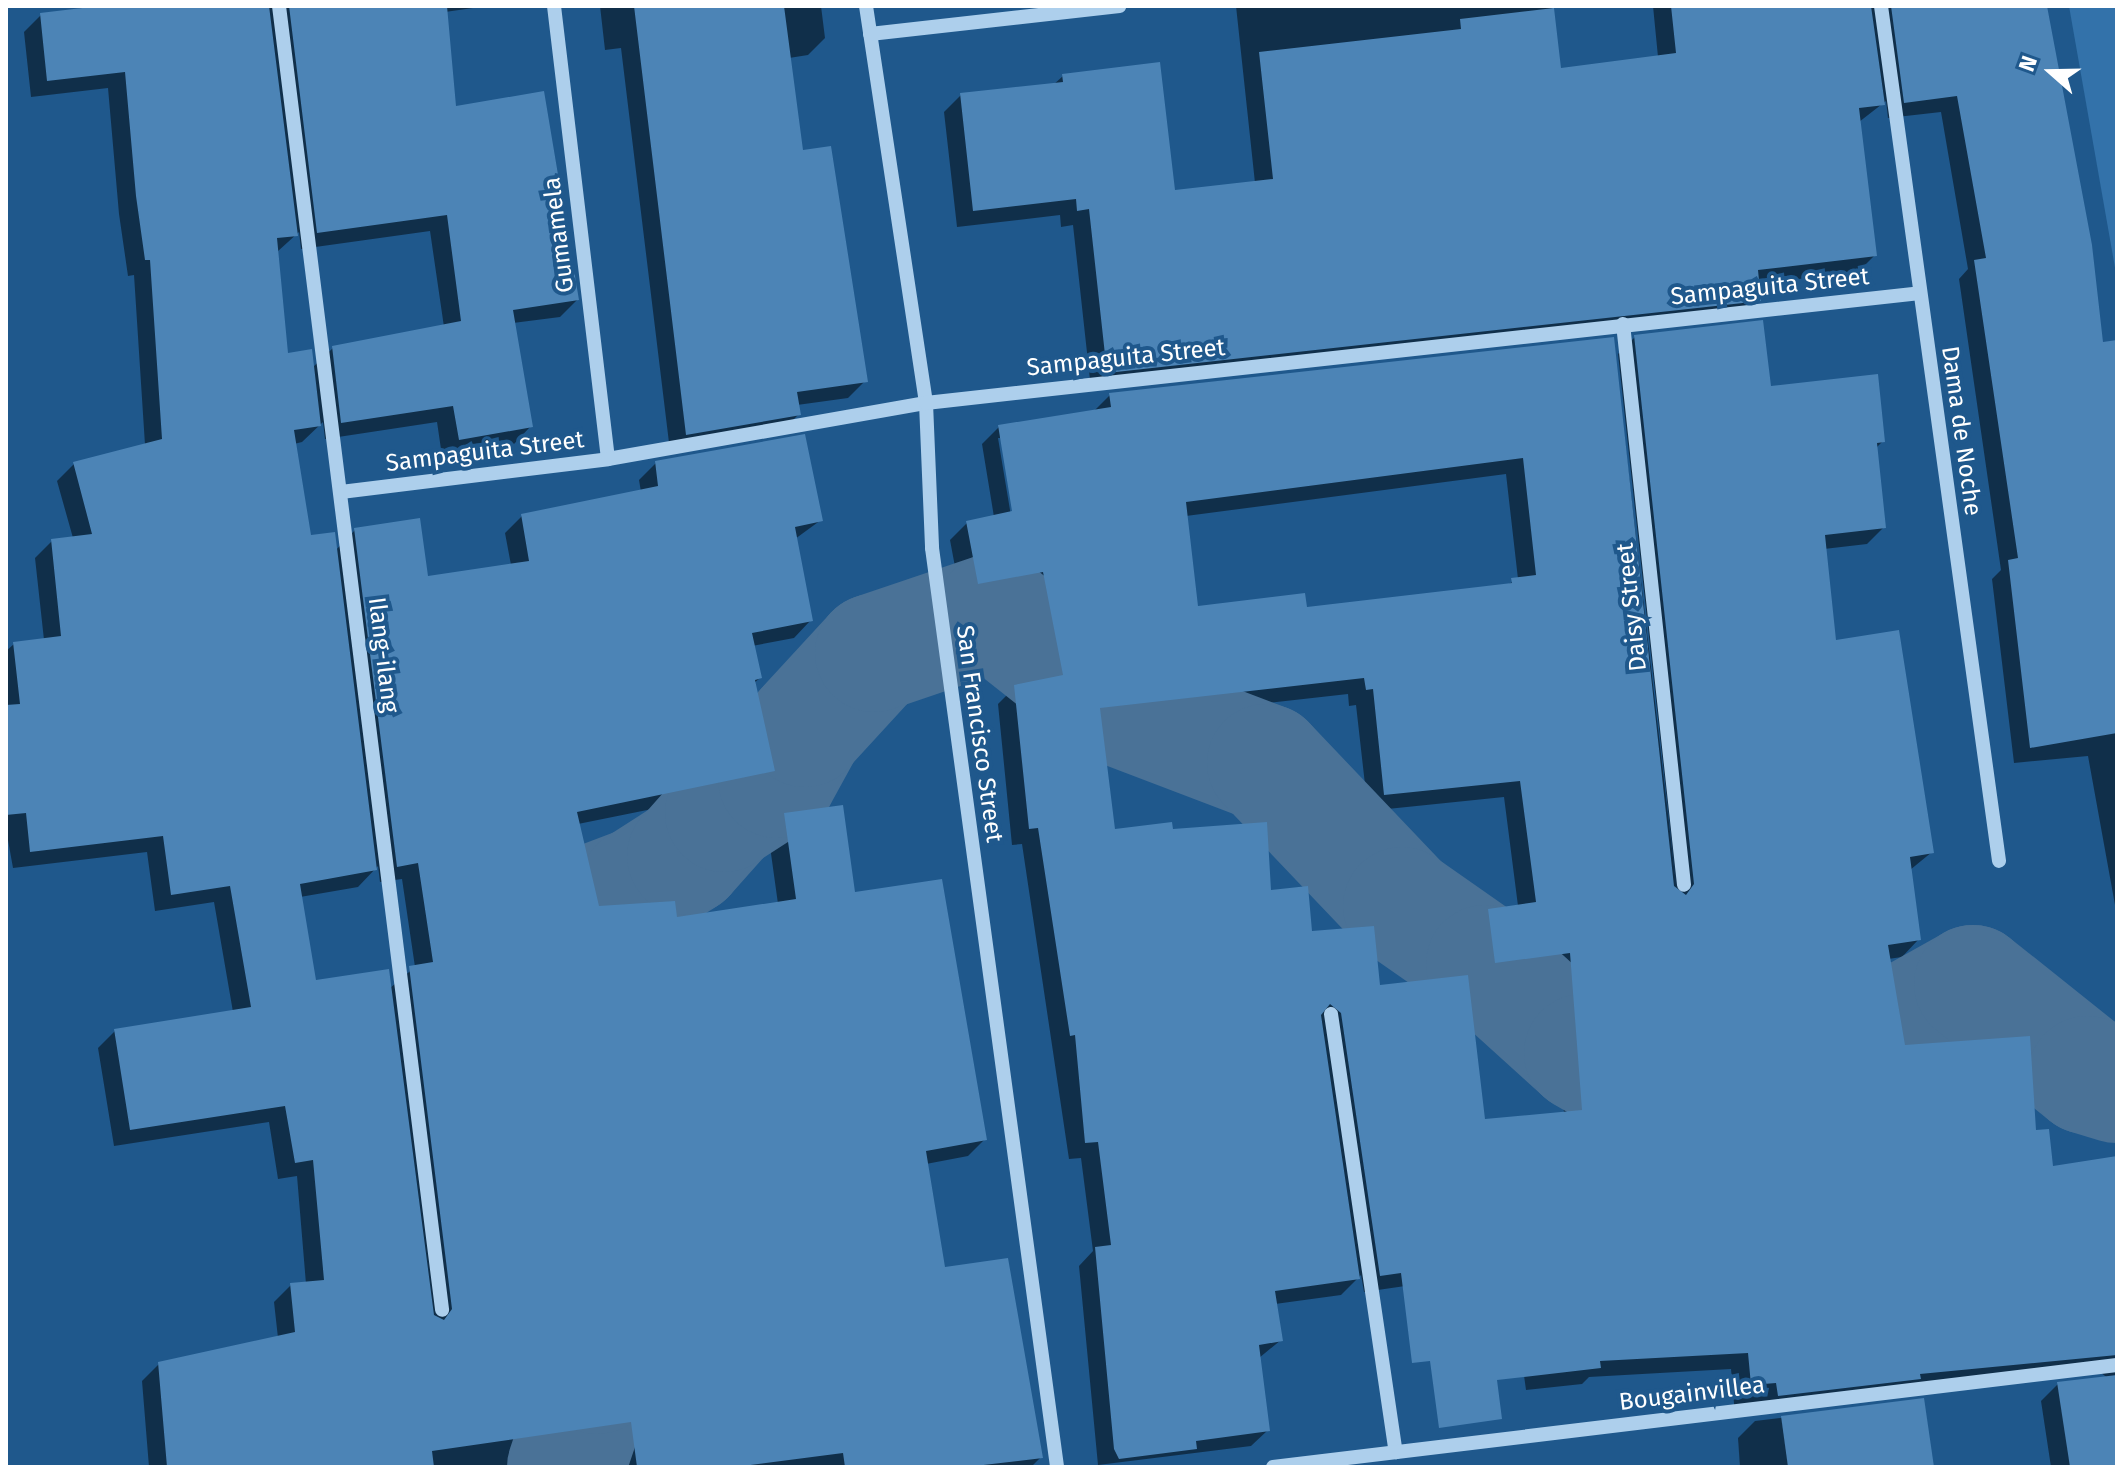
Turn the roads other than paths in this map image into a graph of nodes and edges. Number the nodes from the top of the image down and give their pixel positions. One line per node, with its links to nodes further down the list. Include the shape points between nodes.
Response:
1 (279, 6): 11 (street, Ilang-ilang)
2 (554, 6): 10 (street, Gumamela)
3 (866, 6): 6 (street, San Francisco Street)
4 (1119, 6): 6 (street)
5 (1881, 6): 7 (street, Dama de Noche)
6 (870, 34): 9 (street, San Francisco Street)
7 (1920, 293): 8 (street, Sampaguita Street); 12 (street, Dama de Noche)
8 (1623, 324): 9 (street, Sampaguita Street); 13 (street, Daisy Street)
9 (926, 403): 10 (street, Sampaguita Street); 18 (street, San Francisco Street, via 932,548)
10 (608, 459): 11 (street, Sampaguita Street)
11 (341, 492): 15 (street, Ilang-ilang)
12 (1999, 861)
13 (1684, 885)
14 (1331, 1014): 17 (street)
15 (442, 1310)
16 (2117, 1365): 17 (street, Bougainvillea)
17 (1396, 1452): 19 (street, Bougainvillea)
18 (1057, 1467)
19 (1273, 1467)

